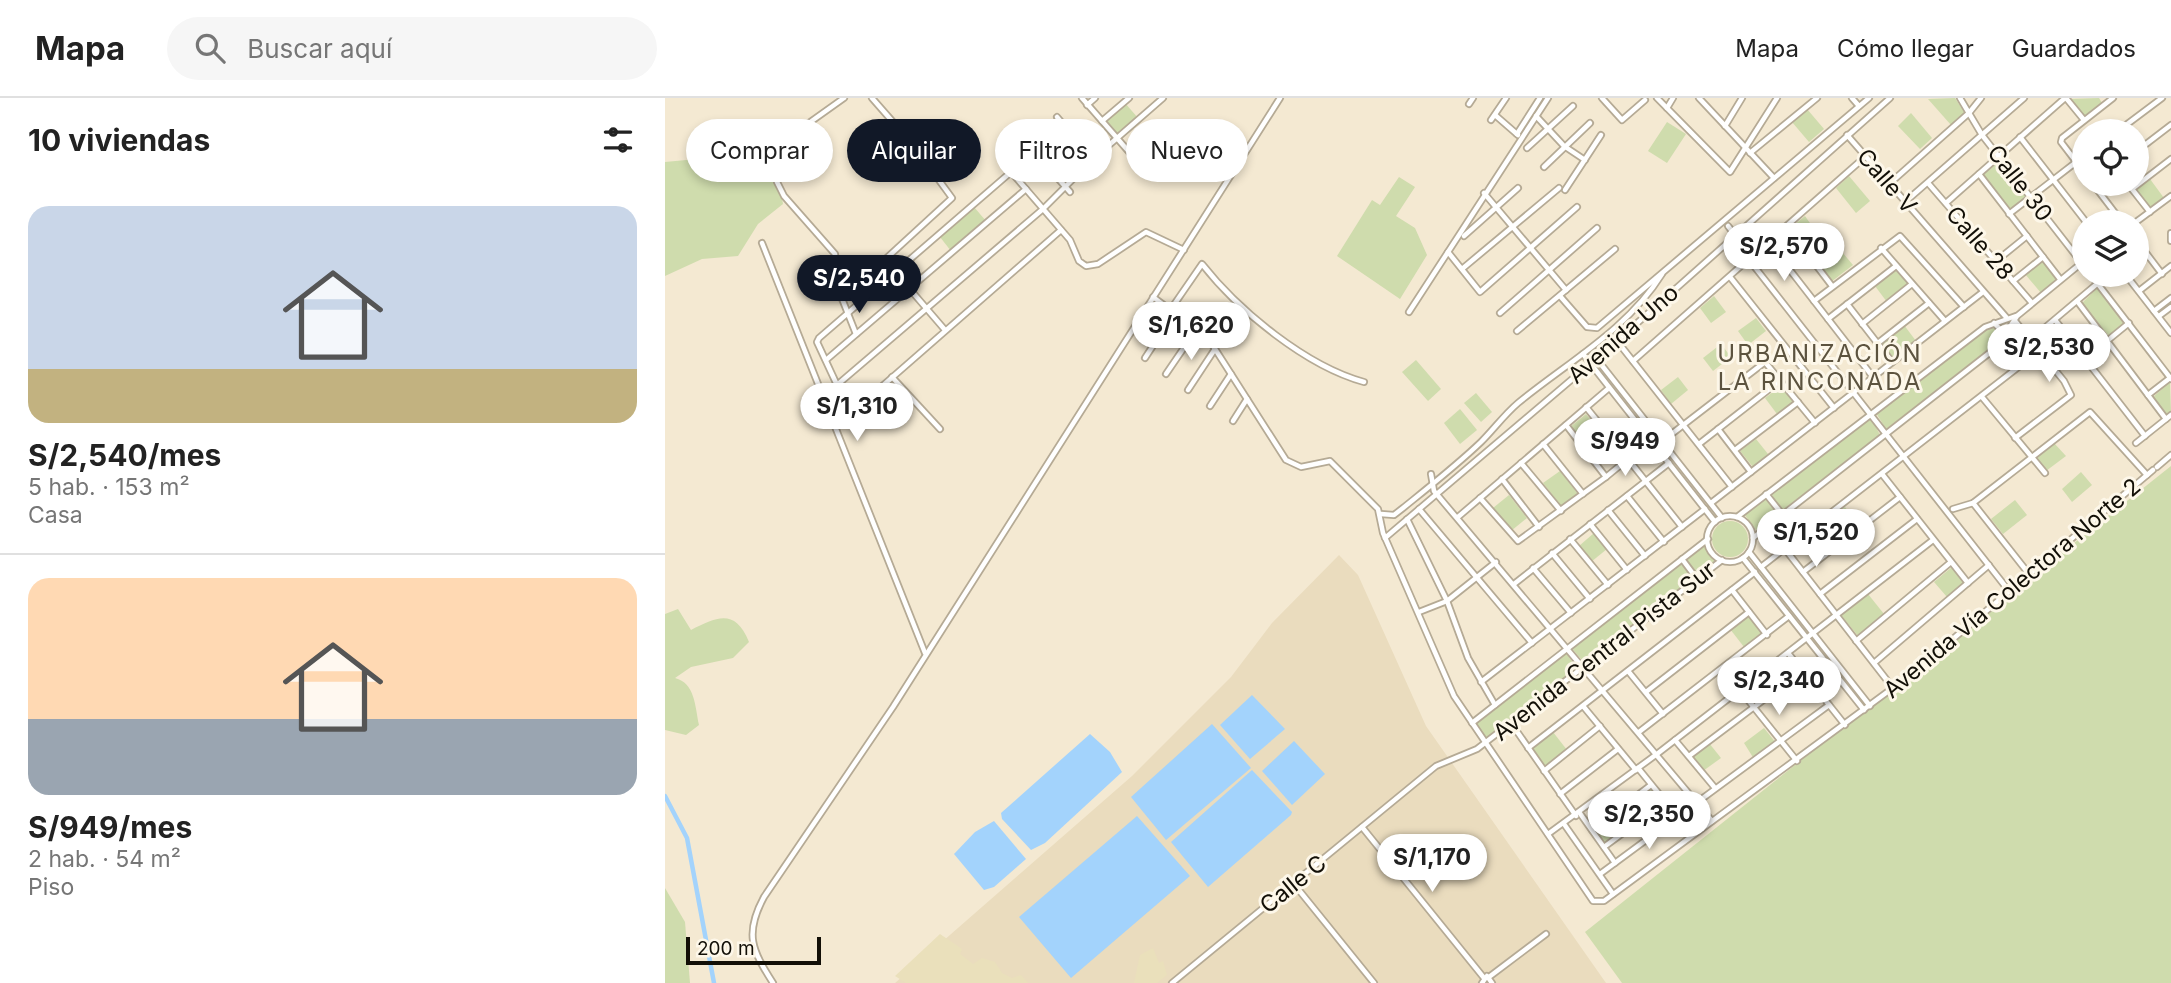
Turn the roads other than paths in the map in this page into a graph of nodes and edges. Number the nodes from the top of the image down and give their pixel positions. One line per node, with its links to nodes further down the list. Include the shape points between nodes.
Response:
1 (844, 98): 140 (street, via 785,140 776,174 778,189 835,254)
2 (872, 98): 140 (street, via 952,198)
3 (1082, 98): 30 (street)
4 (1095, 98): 30 (street)
5 (1129, 98): 37 (street)
6 (1163, 98): 52 (street)
7 (1280, 98): 109 (street)
8 (1473, 98): 29 (street)
9 (1506, 98): 50 (street, via 1493,117)
10 (1540, 98): 50 (street)
11 (1548, 98): 35 (street)
12 (1602, 98): 28 (street, via 1622,120)
13 (1657, 98): 33 (street)
14 (1673, 98): 33 (street)
15 (1699, 98): 43 (street)
16 (1777, 98): 58 (street)
17 (1817, 98): 58 (street)
18 (1852, 98): 32 (street)
19 (1869, 98): 32 (street, Avenida Uno)
20 (1890, 98): 48 (street, Avenida Uno)
21 (1960, 98): 34 (street, Calle 30)
22 (1981, 98): 34 (street)
23 (2024, 98): 49 (street)
24 (2066, 98): 38 (street); 51 (street)
25 (2113, 98): 39 (street)
26 (2161, 98): 40 (street)
27 (1739, 99): 43 (street)
28 (1645, 100)
29 (1469, 104)
30 (1087, 105): 36 (street)
31 (1573, 106): 44 (street)
32 (1859, 106): 68 (street, Avenida Uno)
33 (1667, 108): 58 (street, via 1726,172 1732,172)
34 (1969, 113): 49 (street, Calle 30); 75 (street)
35 (1536, 116): 44 (street); 50 (street)
36 (1100, 119)
37 (1104, 119)
38 (2083, 119)
39 (2085, 119)
40 (2133, 119)
41 (1590, 123): 55 (street)
42 (2171, 125): 53 (street)
43 (1725, 126): 58 (street)
44 (1548, 128): 55 (street); 57 (street)
45 (2072, 130): 61 (street, via 2061,142)
46 (1112, 132): 52 (street)
47 (1601, 135): 63 (street)
48 (1847, 135): 60 (street, Calle V); 101 (street, Avenida Uno)
49 (1982, 135): 59 (street, Calle 30); 74 (street)
50 (1519, 137): 79 (street)
51 (2020, 137): 59 (street); 69 (street)
52 (1117, 138): 54 (street); 56 (street)
53 (2149, 142)
54 (1112, 143)
55 (1565, 146): 63 (street); 65 (street)
56 (1126, 148)
57 (1527, 148)
58 (1748, 151): 68 (street)
59 (2000, 155): 66 (street); 82 (street, Calle 30)
60 (1866, 156): 75 (street, Calle V); 94 (street)
61 (2072, 156)
62 (2171, 159): 67 (street)
63 (1585, 160): 95 (street, via 1562,189)
64 (2072, 166): 69 (street)
65 (1543, 167)
66 (1979, 174): 84 (street); 90 (street)
67 (2149, 176)
68 (1774, 178): 91 (street, Avenida Uno)
69 (2055, 179): 82 (street); 88 (street)
70 (1000, 182): 121 (street)
71 (1019, 182): 77 (street)
72 (1061, 182): 78 (street)
73 (1075, 182): 78 (street)
74 (1928, 183): 83 (street); 84 (street, Calle 28)
75 (1889, 184): 83 (street, Calle V)
76 (1518, 188): 86 (street)
77 (1026, 190): 87 (street); 132 (street)
78 (1068, 190): 87 (street)
79 (1484, 193): 86 (street); 110 (street)
80 (2137, 196): 89 (street)
81 (2171, 196): 89 (street)
82 (2031, 197): 90 (street); 108 (street, Calle 30)
83 (1905, 202): 136 (street, Calle V)
84 (1946, 203): 114 (street, Calle 28)
85 (1577, 207): 105 (street)
86 (1496, 208): 95 (street); 99 (street)
87 (1043, 209): 97 (street); 148 (street)
88 (2077, 210)
89 (2150, 212)
90 (2009, 214): 100 (street)
91 (1731, 215): 92 (street, Avenida Uno); 93 (street)
92 (1717, 226): 93 (street); 119 (street, Avenida Uno)
93 (1728, 226): 101 (street)
94 (1787, 227): 104 (street); 128 (street)
95 (1512, 228): 105 (street); 117 (street)
96 (1597, 228): 118 (street)
97 (1061, 230): 109 (street, via 1086,266 1098,264 1146,232); 163 (street)
98 (2171, 233): 102 (street)
99 (1464, 236)
100 (2027, 236): 111 (street); 114 (street)
101 (1734, 237): 113 (street); 170 (street, Avenida Uno)
102 (2171, 241)
103 (762, 243): 303 (street)
104 (1769, 243): 113 (street); 141 (street)
105 (1530, 248): 117 (street, via 1480,292); 118 (street)
106 (1881, 248): 115 (street); 128 (street); 146 (street, via 1902,236)
107 (1615, 249): 134 (street)
108 (2072, 249)
109 (1184, 250): 138 (street)
110 (1447, 251): 117 (street); 151 (street)
111 (2043, 257): 124 (street); 126 (street)
112 (2149, 257): 122 (street)
113 (1750, 260): 123 (street); 191 (street)
114 (1995, 261): 126 (street, Calle 28)
115 (1896, 266): 127 (street); 145 (street)
116 (2171, 266): 122 (street)
117 (1462, 269)
118 (1548, 270): 134 (street); 152 (street)
119 (1665, 271): 137 (street, Avenida Uno, via 1599,326 1587,327); 175 (street, via 1630,314)
120 (2072, 271): 124 (street)
121 (896, 272): 132 (street); 133 (street)
122 (2162, 274): 135 (street)
123 (1730, 277): 179 (street); 198 (street)
124 (2060, 279): 144 (street)
125 (869, 280): 133 (street)
126 (2013, 281): 144 (street, Calle 28)
127 (1912, 284): 143 (street); 162 (street)
128 (1832, 286): 141 (street)
129 (2093, 287): 142 (street)
130 (2101, 287): 161 (street)
131 (2136, 287): 135 (street)
132 (909, 288): 148 (street); 168 (street)
133 (877, 289): 153 (street)
134 (1566, 290): 137 (street)
135 (2139, 291): 150 (street)
136 (1983, 292): 146 (street); 155 (street, Calle V)
137 (1560, 296): 165 (street)
138 (1153, 297): 149 (street); 303 (street)
139 (2171, 298): 150 (street)
140 (842, 299): 153 (street)
141 (1814, 301): 157 (street)
142 (2077, 301): 158 (street); 171 (street)
143 (1929, 303): 159 (street); 172 (street)
144 (2032, 303): 156 (street)
145 (1847, 304): 157 (street); 162 (street)
146 (1964, 306): 159 (street)
147 (2171, 307): 154 (street)
148 (925, 308): 163 (street); 178 (street, via 837,385)
149 (1173, 311): 164 (street); 176 (street); 188 (street, via 1202,264 1237,303 1280,338 1330,369)
150 (2154, 311): 154 (street)
151 (1409, 312)
152 (1500, 313)
153 (847, 314): 168 (street); 178 (street, via 817,340)
154 (2159, 316): 167 (street)
155 (2006, 317): 156 (street); 160 (street)
156 (2016, 318): 169 (street); 174 (street)
157 (1828, 319): 185 (street)
158 (2055, 320): 166 (street); 209 (street)
159 (1945, 321): 180 (street)
160 (1994, 323): 169 (street); 199 (street)
161 (2129, 323): 171 (street); 186 (street)
162 (1862, 324): 172 (street)
163 (945, 330): 184 (street)
164 (1196, 330): 173 (street); 182 (street)
165 (1517, 331)
166 (2041, 331)
167 (2171, 332)
168 (856, 334): 178 (street)
169 (2006, 335): 208 (street, via 1997,347)
170 (1617, 341): 177 (street, Avenida Uno); 179 (street)
171 (2107, 341): 192 (street)
172 (1878, 343): 180 (street)
173 (1215, 349): 183 (street); 190 (street)
174 (2039, 351): 193 (street); 210 (street, via 2071,395)
175 (1583, 354): 181 (street); 231 (street, via 1498,421)
176 (1145, 358)
177 (1596, 358): 181 (street, Avenida Uno); 211 (street)
178 (826, 360)
179 (1633, 361): 205 (street)
180 (1892, 362): 185 (street)
181 (1590, 363): 189 (street); 233 (street, Avenida Uno)
182 (1166, 374)
183 (1231, 374): 194 (street); 196 (street)
184 (892, 377): 202 (street); 206 (street)
185 (1873, 377): 191 (street)
186 (2171, 378): 192 (street)
187 (1781, 380): 195 (street); 205 (street, via 1764,362); 207 (street)
188 (1364, 382)
189 (1610, 388): 197 (street); 215 (street)
190 (1188, 390)
191 (1854, 392): 198 (street); 199 (street)
192 (2148, 395): 200 (street)
193 (1982, 397): 210 (street); 218 (street)
194 (1247, 399): 201 (street); 246 (street, via 1286,460 1301,467 1330,461)
195 (1798, 402): 203 (street); 216 (street)
196 (1210, 406)
197 (1587, 407): 204 (street); 220 (street)
198 (1834, 408): 203 (street)
199 (1871, 415): 208 (street); 235 (street)
200 (2169, 417): 209 (street)
201 (1233, 421)
202 (841, 423)
203 (1815, 423): 223 (street)
204 (1566, 425): 213 (street); 228 (street)
205 (1683, 425): 211 (street); 214 (street)
206 (940, 429)
207 (1718, 429): 214 (street); 216 (street)
208 (1886, 434): 218 (street); 247 (street)
209 (2145, 436): 212 (street)
210 (2015, 438): 219 (street)
211 (1662, 442): 215 (street); 239 (street)
212 (2136, 443)
213 (1543, 444): 221 (street); 234 (street)
214 (1699, 444): 232 (street)
215 (1656, 446): 222 (street)
216 (1735, 450): 223 (street)
217 (2171, 455): 227 (street, Avenida Vía Colectora Norte 2)
218 (1903, 457): 226 (street); 274 (street)
219 (2032, 457): 224 (street); 227 (street, via 2090,412); 240 (street)
220 (1627, 459): 228 (street); 230 (street)
221 (1521, 463): 229 (street); 244 (street)
222 (1669, 463): 230 (street); 242 (street)
223 (1751, 472): 232 (street)
224 (2045, 473)
225 (1431, 474): 231 (street)
226 (1882, 474): 237 (street); 265 (street)
227 (2147, 476): 280 (street, Avenida Vía Colectora Norte 2)
228 (1606, 477): 234 (street)
229 (1502, 479): 238 (street); 256 (street)
230 (1645, 481): 236 (street); 257 (street)
231 (1433, 483): 233 (street); 248 (street)
232 (1732, 487): 239 (street)
233 (1438, 493): 241 (street, Avenida Uno); 249 (street)
234 (1583, 494): 244 (street)
235 (1766, 494): 247 (street); 250 (street)
236 (1627, 496): 245 (street); 264 (street)
237 (1900, 497): 253 (street); 279 (street)
238 (1480, 498): 249 (street); 256 (street, via 1518,541)
239 (1711, 503): 251 (street)
240 (1973, 503): 243 (street); 280 (street)
241 (1419, 509): 252 (street, Avenida Uno); 281 (street)
242 (1705, 509): 254 (street); 257 (street)
243 (1953, 509)
244 (1560, 510): 256 (street)
245 (1608, 510): 255 (street); 268 (street)
246 (1380, 514): 248 (street); 258 (street)
247 (1782, 514): 260 (street)
248 (1394, 515): 258 (street)
249 (1458, 517): 272 (street)
250 (1737, 517): 251 (street); 260 (street, via 1748,525)
251 (1722, 518): 254 (street)
252 (1407, 519): 259 (street, Avenida Uno); 290 (street)
253 (1917, 519): 263 (street); 288 (street)
254 (1715, 522): 261 (street)
255 (1590, 524): 262 (street); 277 (street)
256 (1539, 527)
257 (1682, 527): 264 (street)
258 (1381, 528): 259 (street)
259 (1385, 538): 291 (street)
260 (1753, 538): 266 (street)
261 (1707, 539): 270 (street); 271 (street, via 1710,550)
262 (1570, 540): 267 (street); 285 (street)
263 (1933, 540): 273 (street); 294 (street)
264 (1664, 542): 268 (street)
265 (1785, 549): 275 (street); 279 (street)
266 (1749, 552): 269 (street); 275 (street)
267 (1552, 553): 276 (street); 289 (street)
268 (1645, 556): 277 (street)
269 (1743, 558): 271 (street); 278 (street)
270 (1682, 559): 282 (street); 302 (street)
271 (1722, 560): 282 (street, Avenida Central Pista Sur)
272 (1496, 562): 281 (street); 284 (street)
273 (1951, 562): 283 (street); 300 (street)
274 (1989, 565): 283 (street); 287 (street)
275 (1761, 567): 297 (street)
276 (1533, 568): 284 (street); 293 (street)
277 (1627, 570): 285 (street)
278 (1755, 572): 286 (street); 295 (street)
279 (1803, 572): 288 (street)
280 (2029, 574): 287 (street, Avenida Vía Colectora Norte 2)
281 (1477, 578): 290 (street); 301 (street)
282 (1697, 579): 306 (street, Avenida Central Pista Sur)
283 (1968, 583): 305 (street)
284 (1514, 584): 296 (street)
285 (1608, 585): 289 (street)
286 (1732, 590): 292 (street); 307 (street)
287 (2009, 591): 310 (street, Avenida Vía Colectora Norte 2)
288 (1820, 594): 294 (street)
289 (1590, 599): 293 (street)
290 (1447, 601): 291 (street); 309 (street)
291 (1419, 612): 320 (street, via 1444,676)
292 (1749, 612): 298 (street); 313 (street)
293 (1571, 613): 296 (street)
294 (1836, 615): 297 (street); 300 (street)
295 (1789, 616): 298 (street); 299 (street)
296 (1551, 628): 301 (street); 302 (street)
297 (1812, 633): 299 (street); 318 (street)
298 (1767, 635): 319 (street)
299 (1806, 637): 304 (street); 318 (street)
300 (1856, 641): 305 (street)
301 (1532, 643): 309 (street)
302 (1568, 647): 306 (street); 314 (street)
303 (926, 653): 354 (street, via 760,904 753,946)
304 (1788, 653): 308 (street); 312 (street)
305 (1874, 663): 310 (street)
306 (1585, 666): 311 (street); 321 (street, Avenida Central Pista Sur)
307 (1627, 671): 311 (street); 313 (street)
308 (1802, 671): 315 (street); 317 (street)
309 (1481, 682): 314 (street)
310 (1893, 688): 318 (street, Avenida Vía Colectora Norte 2)
311 (1604, 689): 316 (street); 324 (street)
312 (1740, 690): 317 (street); 325 (street)
313 (1646, 692): 319 (street)
314 (1495, 705): 320 (street)
315 (1829, 705): 322 (street); 326 (street)
316 (1583, 706): 323 (street); 328 (street)
317 (1754, 707): 326 (street); 331 (street)
318 (1867, 708): 322 (street, Avenida Vía Colectora Norte 2)
319 (1663, 714): 324 (street)
320 (1472, 723): 327 (street)
321 (1511, 723): 327 (street, Avenida Central Pista Sur); 328 (street)
322 (1845, 725): 332 (street, Avenida Vía Colectora Norte 2)
323 (1600, 726): 329 (street); 334 (street)
324 (1639, 732): 330 (street)
325 (1675, 740): 330 (street); 331 (street)
326 (1781, 741): 332 (street); 336 (street)
327 (1486, 743): 344 (street, Calle C, via 1443,761); 346 (street)
328 (1528, 748): 334 (street)
329 (1618, 749): 333 (street); 337 (street)
330 (1657, 754): 333 (street); 338 (street)
331 (1689, 756): 336 (street)
332 (1797, 761): 342 (street, Avenida Vía Colectora Norte 2)
333 (1637, 769): 335 (street); 340 (street)
334 (1544, 771): 337 (street)
335 (1651, 785): 339 (street); 345 (street)
336 (1715, 788): 338 (street)
337 (1560, 794): 340 (street)
338 (1697, 801): 341 (street); 342 (street)
339 (1665, 802): 341 (street); 347 (street)
340 (1577, 814): 343 (street); 345 (street)
341 (1677, 816): 348 (street)
342 (1712, 821): 351 (street, Avenida Vía Colectora Norte 2)
343 (1564, 824): 346 (street); 349 (street)
344 (1361, 827): 350 (street, Calle C); 353 (street)
345 (1592, 830): 347 (street)
346 (1548, 834): 351 (street, Avenida Vía Colectora Norte 2, via 1593,901)
347 (1604, 847): 348 (street)
348 (1615, 863): 349 (street)
349 (1600, 874): 351 (street)
350 (1294, 884): 355 (street, Calle C); 356 (street)
351 (1613, 894)
352 (1546, 934): 353 (street)
353 (1486, 981)
354 (773, 983)
355 (1172, 983)
356 (1374, 983)

